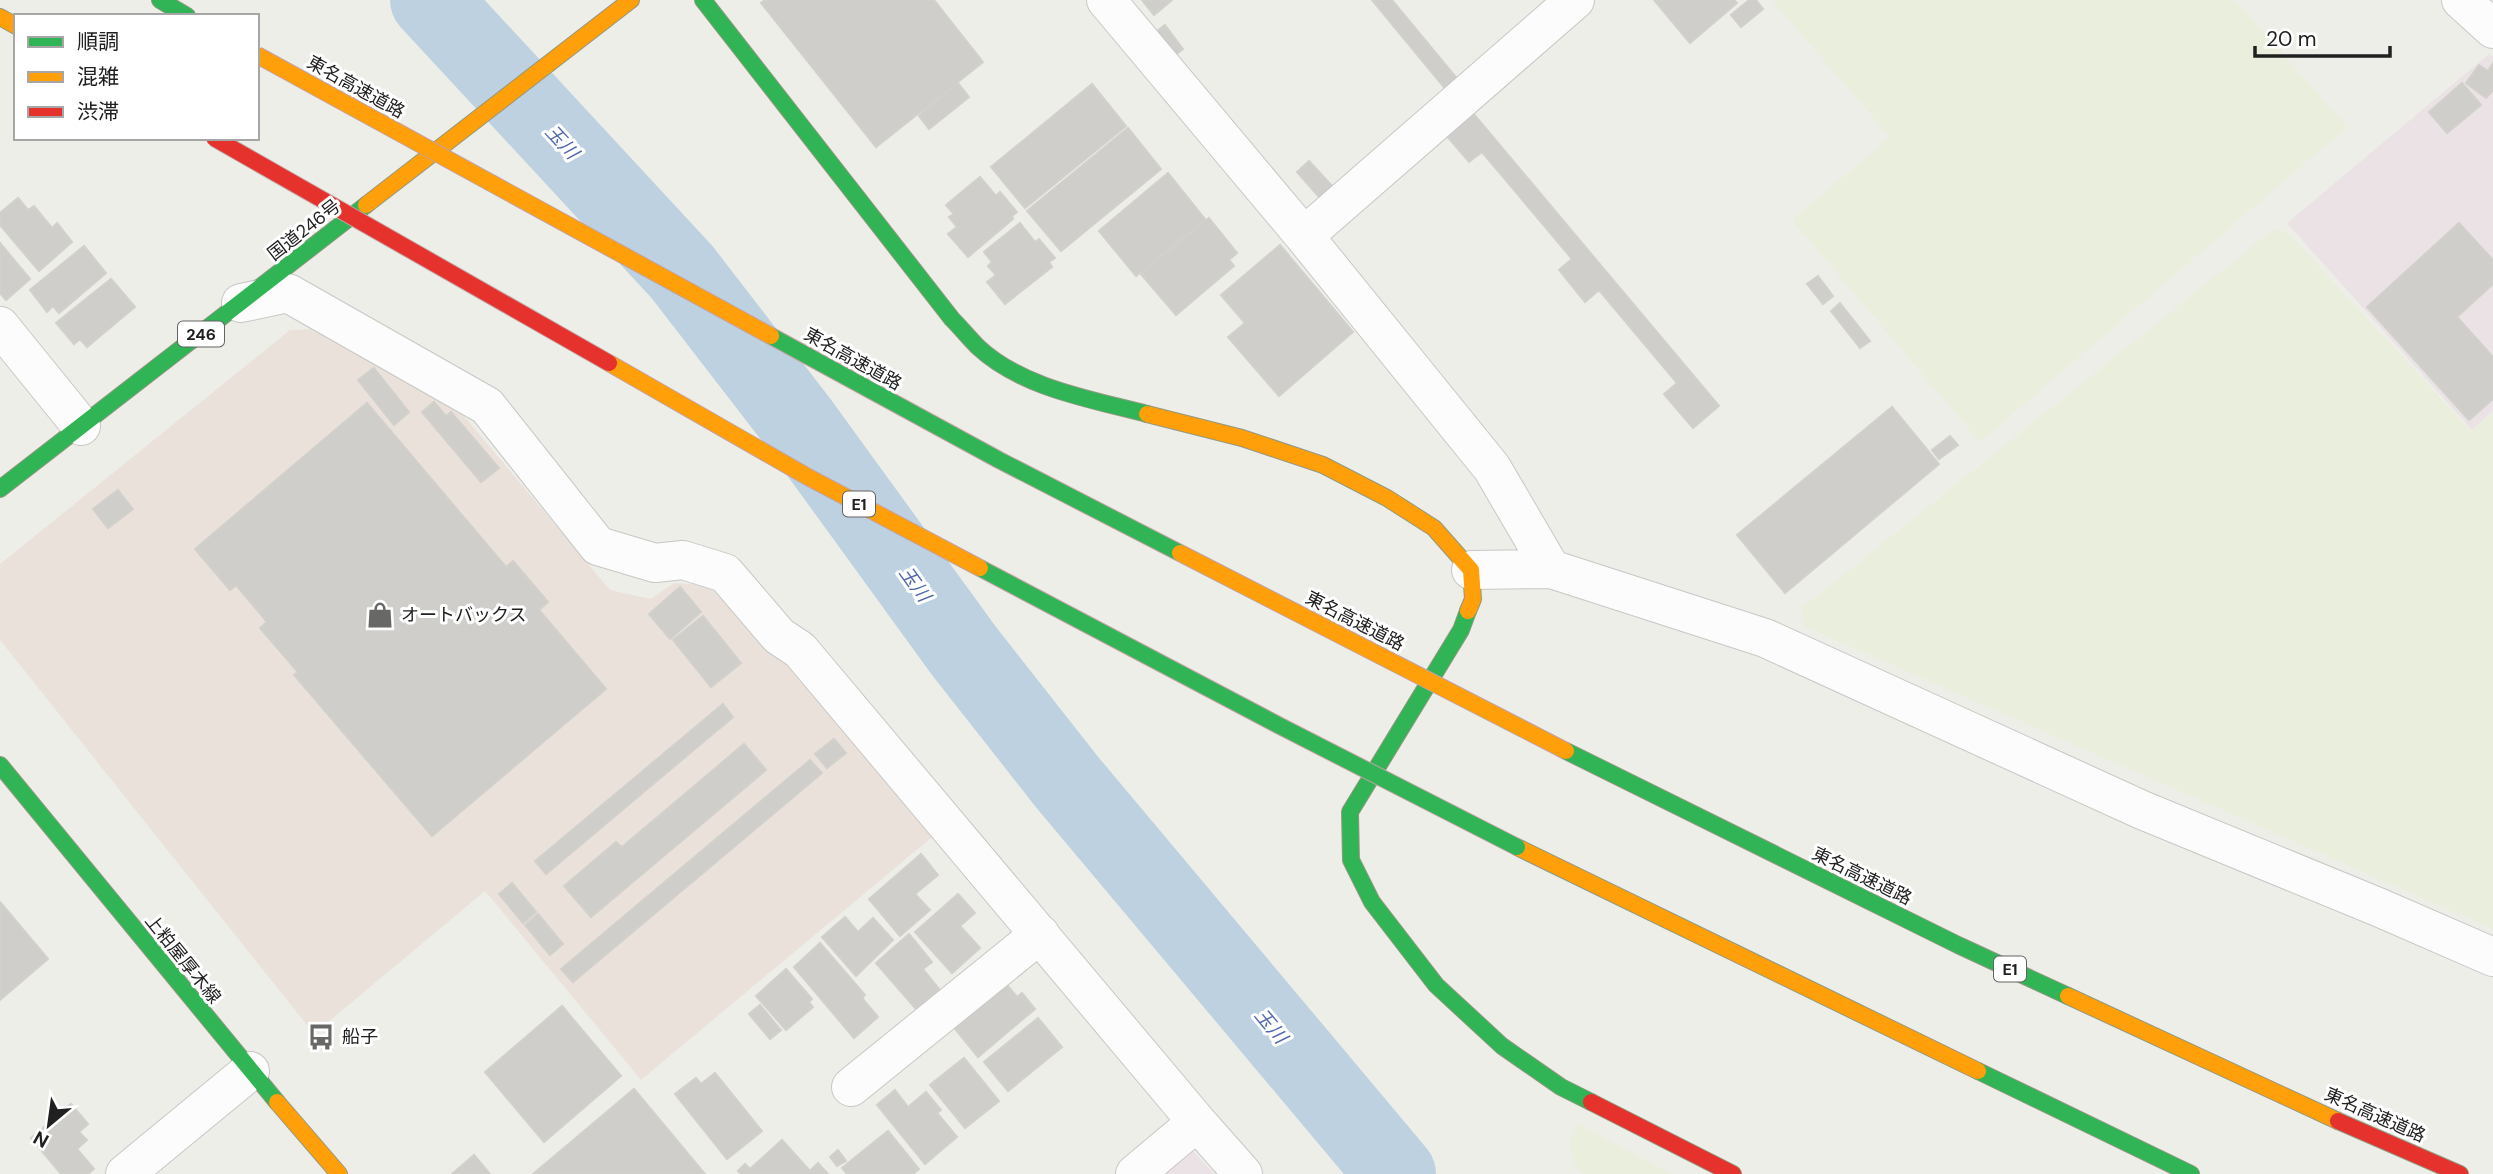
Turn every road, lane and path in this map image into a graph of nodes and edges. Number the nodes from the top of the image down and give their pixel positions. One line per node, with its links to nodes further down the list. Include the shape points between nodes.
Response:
1 (160, 0): 7 (main road)
2 (704, 0): 17 (main road, via 979,348 1011,370 1062,392 1242,438 1323,465 1434,528)
3 (1106, 0): 11 (street)
4 (1575, 0): 11 (street)
5 (2461, 0): 8 (street)
6 (606, 13): 12 (main road, 国道246号 / 246)
7 (184, 14)
8 (2493, 29)
9 (259, 56): 30 (main road, 東名高速道路 / E1, bridge, via 999,460 1566,751 1958,945)
10 (218, 140): 29 (main road, E1, bridge, via 808,477 1268,720 1517,847)
11 (1304, 236): 16 (street, via 1492,468)
12 (241, 303): 14 (main road, 国道246号 / 246); 19 (street, via 288,293 487,405 598,546 655,563 683,560 725,573 779,636 800,650)
13 (0, 326): 14 (street)
14 (81, 426): 15 (main road, 国道246号 / 246)
15 (0, 489)
16 (1551, 569): 17 (street); 20 (street, via 1765,638 2142,810)
17 (1471, 570): 28 (main road, via 1473,599 1461,630 1350,812 1350,860 1372,902 1436,985 1502,1046 1561,1087)
18 (0, 765): 21 (main road, 上粕屋厚木線)
19 (1040, 934): 22 (street); 23 (street)
20 (2493, 957)
21 (250, 1071): 24 (street); 25 (main road, 上粕屋厚木線)
22 (851, 1087)
23 (1197, 1122): 26 (street); 27 (street)
24 (125, 1174)
25 (339, 1174)
26 (1135, 1174)
27 (1243, 1174)
28 (1733, 1174)
29 (2191, 1174)
30 (2460, 1174)

